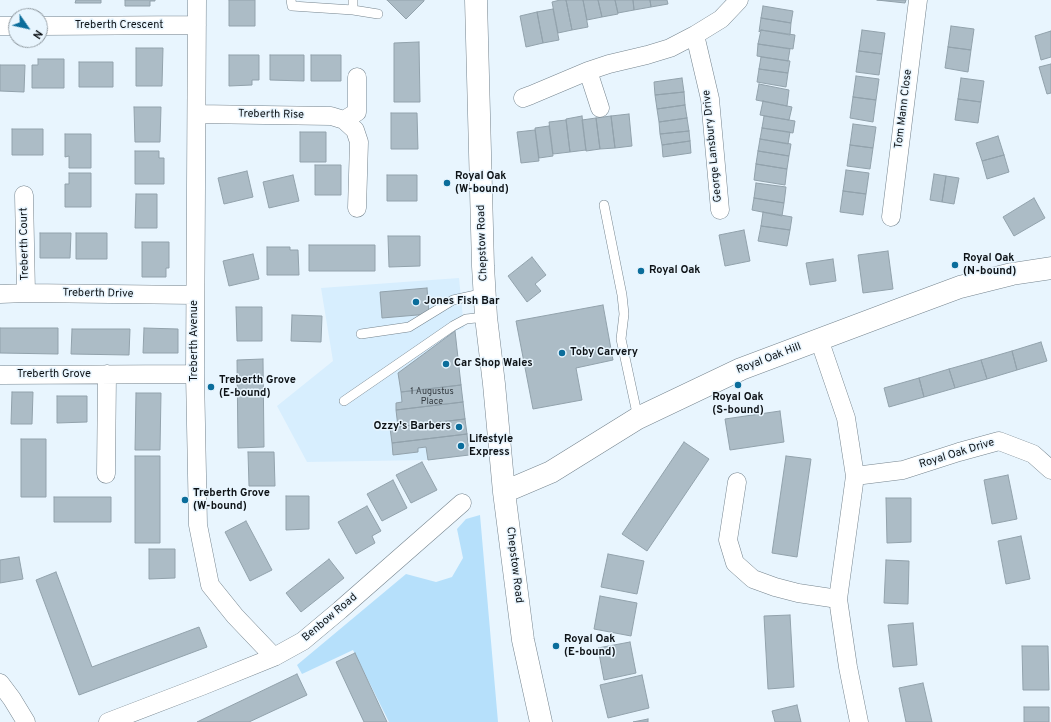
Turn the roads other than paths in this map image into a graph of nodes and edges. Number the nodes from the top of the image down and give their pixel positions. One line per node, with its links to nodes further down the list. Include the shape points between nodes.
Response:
1 (197, 0): 9 (street, Treberth Avenue)
2 (291, 0): 7 (lane, via 292,6)
3 (353, 0): 7 (lane)
4 (476, 0): 25 (main road, Chepstow Road)
5 (739, 0): 11 (street)
6 (918, 0): 22 (street, Tom Mann Close)
7 (353, 10): 8 (lane)
8 (378, 14)
9 (197, 25): 10 (street, Treberth Crescent); 16 (street, Treberth Avenue)
10 (48, 26)
11 (695, 36): 12 (street, via 670,48); 21 (street, George Lansbury Drive, via 710,99)
12 (588, 71): 14 (street); 15 (street)
13 (357, 77): 17 (street, via 357,112)
14 (523, 98)
15 (600, 108)
16 (197, 114): 17 (street, Treberth Rise, via 331,116); 27 (street, Treberth Avenue)
17 (344, 120): 20 (street, via 355,130 359,142)
18 (24, 195): 24 (street, Treberth Court)
19 (604, 205): 35 (lane, via 622,295 624,314 621,339)
20 (357, 208)
21 (720, 210)
22 (891, 217)
23 (1051, 268): 30 (main road, Royal Oak Hill, via 1012,274 960,287)
24 (26, 293): 26 (street, Treberth Drive); 27 (street, Treberth Drive)
25 (485, 293): 28 (main road, Chepstow Road); 29 (lane, via 453,300 409,326)
26 (0, 294)
27 (195, 295): 32 (street, Treberth Avenue)
28 (486, 317): 34 (lane, via 466,319 453,326); 40 (main road, Chepstow Road)
29 (361, 334)
30 (820, 339): 35 (main road, Royal Oak Hill, via 741,369); 38 (street, via 846,418)
31 (107, 374): 32 (street, Treberth Grove); 33 (street, Treberth Grove); 37 (street, Treberth Grove)
32 (195, 374): 43 (street, Treberth Avenue, via 198,525 210,585)
33 (0, 375)
34 (344, 401)
35 (638, 418): 40 (main road, Royal Oak Hill, via 552,472)
36 (1051, 470): 38 (street, Royal Oak Drive, via 1033,454 999,441 903,470)
37 (106, 474)
38 (855, 476): 42 (street)
39 (737, 482): 42 (street, via 728,540 735,563 753,579 775,587)
40 (504, 492): 47 (main road, Chepstow Road, via 523,640)
41 (462, 503): 43 (street, Benbow Road, via 328,621 303,641)
42 (838, 599): 48 (street)
43 (274, 657): 46 (street, Benbow Road)
44 (0, 683): 45 (street)
45 (26, 722)
46 (108, 722)
47 (541, 722)
48 (859, 722)

